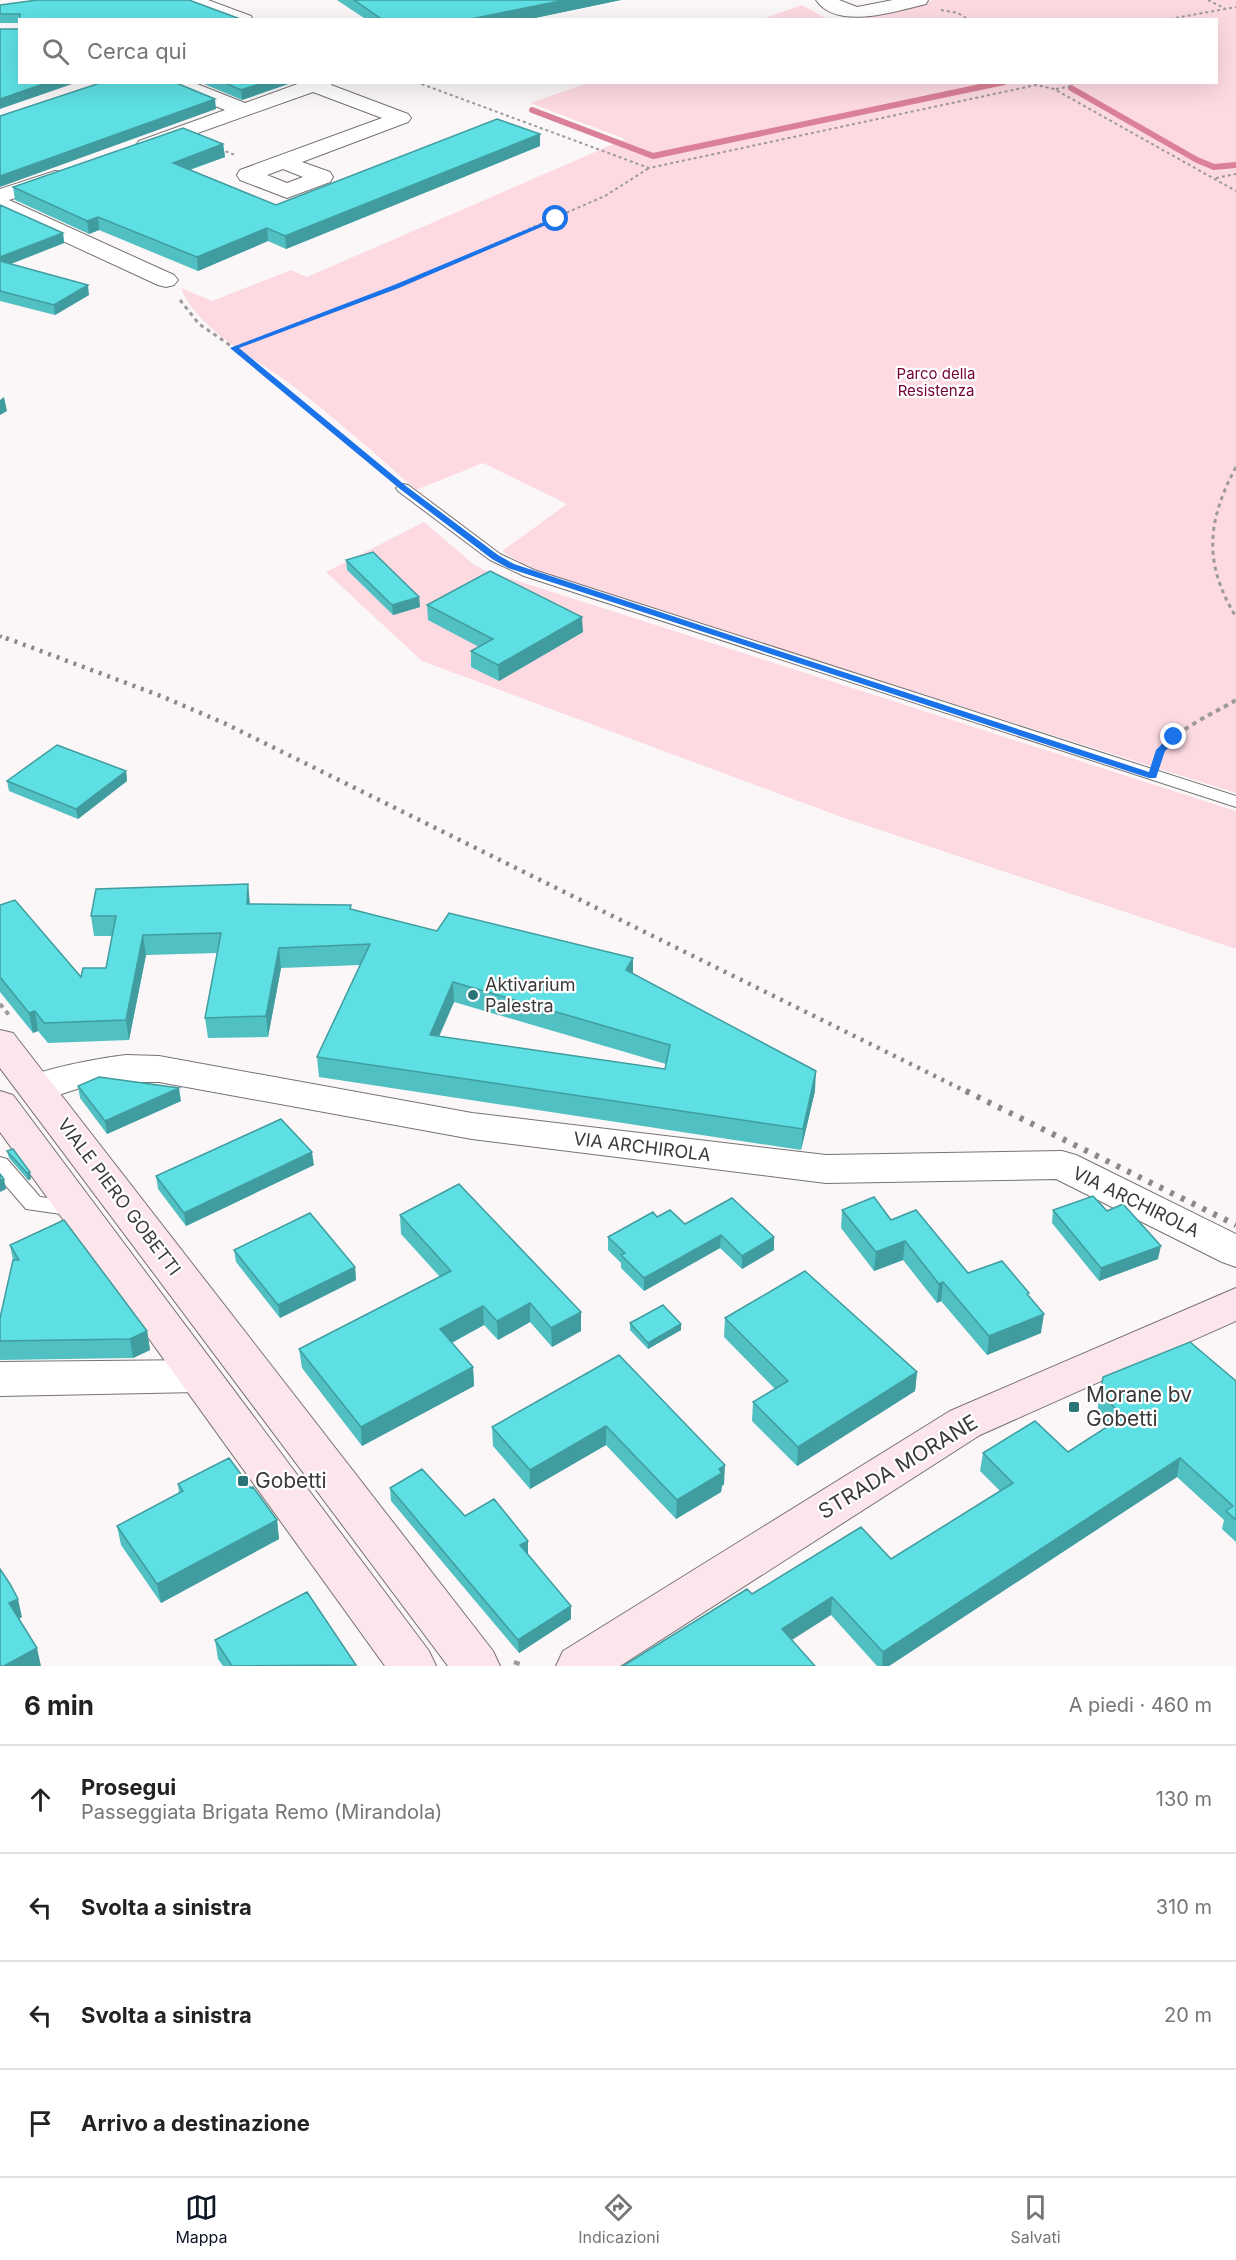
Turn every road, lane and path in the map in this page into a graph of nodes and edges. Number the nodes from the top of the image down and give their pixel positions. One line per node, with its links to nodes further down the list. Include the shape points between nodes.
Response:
1 (191, 0): 7 (street)
2 (825, 0): 3 (street, via 857,13)
3 (919, 0)
4 (1208, 0): 6 (path)
5 (1236, 7): 6 (path)
6 (1226, 9): 8 (path)
7 (239, 18)
8 (1175, 18)
9 (178, 84): 14 (street)
10 (319, 84): 14 (street); 17 (street, via 400,118)
11 (421, 84): 19 (path)
12 (1072, 84): 13 (path)
13 (1054, 90): 19 (path, via 1041,85 1026,86); 21 (path)
14 (244, 110): 15 (street)
15 (180, 133): 16 (street); 17 (path)
16 (124, 153)
17 (275, 165)
18 (79, 168): 23 (street)
19 (649, 168): 26 (path, via 580,209 396,287)
20 (1236, 174): 21 (path)
21 (1215, 178): 22 (path)
22 (1236, 190)
23 (0, 196)
24 (0, 204): 25 (street)
25 (166, 280): 26 (path, via 199,324)
26 (234, 348): 28 (path)
27 (1236, 467): 29 (path, via 1215,514 1212,555 1214,575)
28 (403, 488): 31 (lane, via 495,557 529,573)
29 (1236, 617)
30 (1236, 700): 31 (path, via 1164,745)
31 (1152, 776): 32 (lane)
32 (1236, 802)
33 (0, 1042): 34 (main road, VIALE PIERO GOBETTI)
34 (9, 1101): 36 (main road, VIALE PIERO GOBETTI); 37 (street, VIA ARCHIROLA, via 99,1069 126,1066 472,1126 826,1169 1062,1165); 39 (main road, VIALE PIERO GOBETTI)
35 (0, 1164): 36 (lane, via 34,1204)
36 (75, 1208): 40 (main road, VIALE PIERO GOBETTI)
37 (1236, 1252)
38 (1236, 1304): 44 (main road, STRADA MORANE, via 965,1423)
39 (238, 1353): 40 (main road); 43 (main road, VIALE PIERO GOBETTI)
40 (198, 1376): 41 (street); 42 (main road, VIALE PIERO GOBETTI)
41 (0, 1379)
42 (412, 1666)
43 (476, 1666)
44 (580, 1666)

